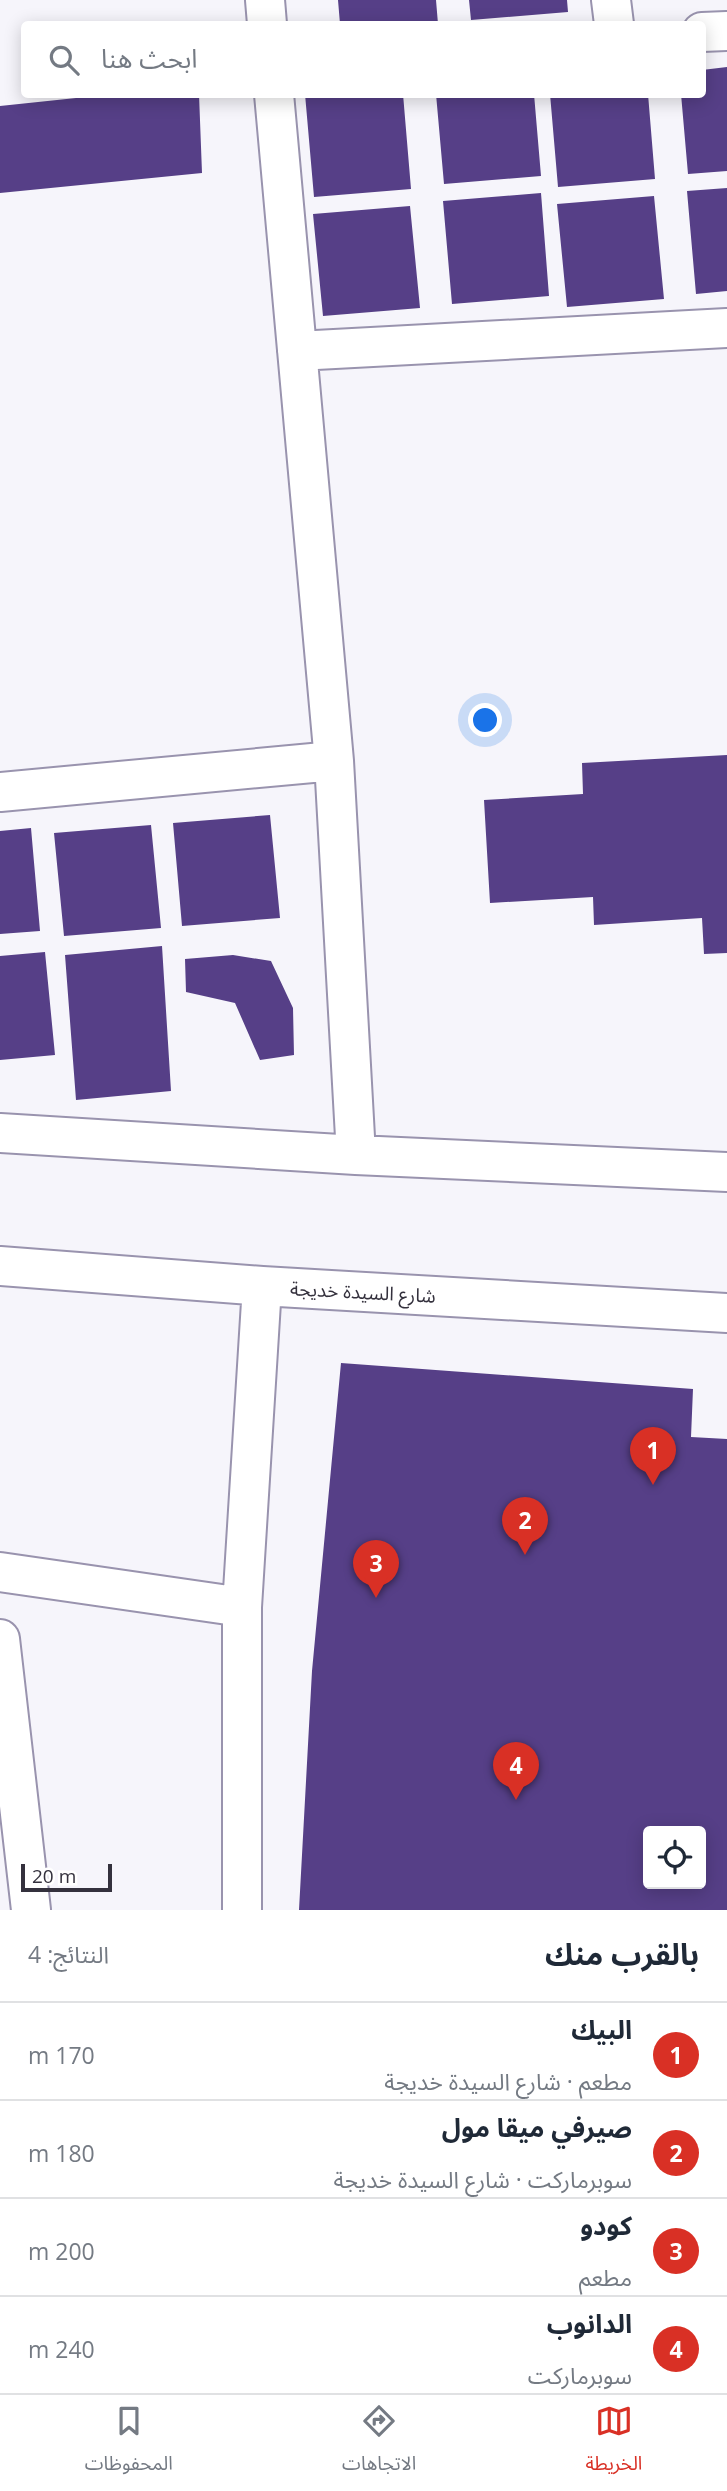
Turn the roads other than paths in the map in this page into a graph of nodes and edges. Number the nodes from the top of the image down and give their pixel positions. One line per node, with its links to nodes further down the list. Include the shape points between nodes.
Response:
1 (265, 0): 3 (street)
2 (611, 0): 4 (street)
3 (267, 21)
4 (614, 21)
5 (727, 31): 6 (street)
6 (706, 32)
7 (274, 98): 9 (street)
8 (727, 328): 9 (street)
9 (297, 351): 10 (street)
10 (334, 761): 11 (street); 13 (street)
11 (0, 792)
12 (0, 1133): 13 (street)
13 (356, 1154): 14 (street)
14 (727, 1172)
15 (0, 1266): 16 (street, شارع السيدة خديجة)
16 (262, 1286): 17 (street, شارع السيدة خديجة); 19 (street)
17 (727, 1313)
18 (0, 1572): 19 (street)
19 (242, 1606): 23 (street)
20 (0, 1639): 21 (street)
21 (10, 1826): 22 (street)
22 (31, 1910)
23 (242, 1910)

